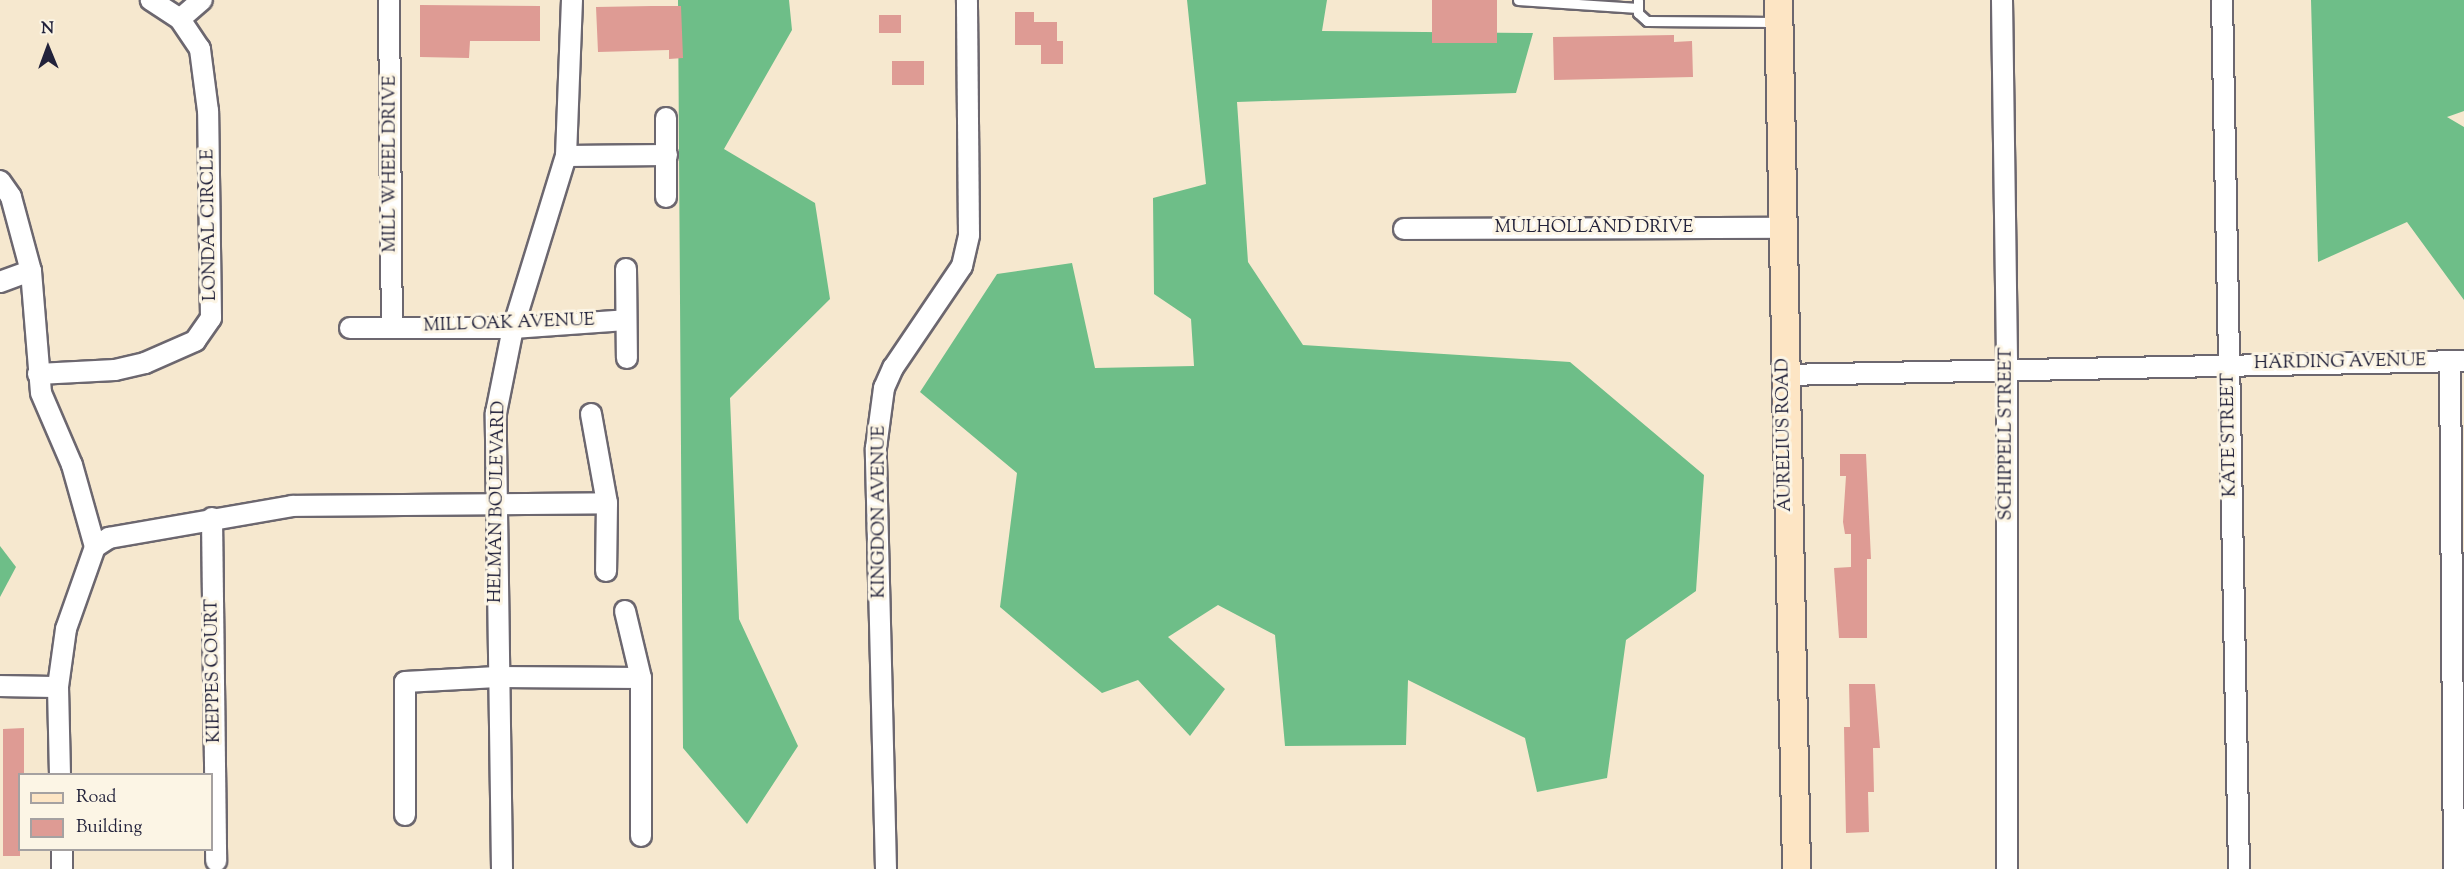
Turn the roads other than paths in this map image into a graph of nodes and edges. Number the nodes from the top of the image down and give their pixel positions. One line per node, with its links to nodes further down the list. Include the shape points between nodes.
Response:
1 (151, 0): 11 (street, LONDAL CIRCLE)
2 (202, 0): 11 (street)
3 (389, 0): 23 (street, MILL WHEEL DRIVE)
4 (572, 0): 14 (street, HELMAN BOULEVARD)
5 (967, 0): 50 (street, KINGDON AVENUE, via 969,235 958,273 893,368 884,388 876,448)
6 (1518, 0): 9 (lane)
7 (2002, 0): 29 (street, SCHIPPELL STREET)
8 (2222, 0): 28 (street, KATE STREET)
9 (1638, 4): 10 (lane, via 1638,13 1647,21)
10 (1778, 11): 17 (street, AURELIUS ROAD)
11 (180, 19): 30 (street, LONDAL CIRCLE, via 200,48 205,73 211,318 195,341 145,363 115,370)
12 (666, 118): 13 (street)
13 (667, 155): 14 (street); 16 (street)
14 (566, 156): 25 (street, HELMAN BOULEVARD)
15 (0, 181): 20 (street, via 11,197)
16 (666, 197)
17 (1783, 228): 18 (street, MULHOLLAND DRIVE); 31 (street, AURELIUS ROAD)
18 (1404, 229)
19 (626, 269): 22 (street)
20 (31, 271): 21 (street); 30 (street)
21 (0, 282)
22 (626, 320): 25 (street, MILL OAK AVENUE); 26 (street)
23 (392, 327): 24 (street, MILL OAK AVENUE); 25 (street, MILL OAK AVENUE)
24 (350, 328)
25 (513, 328): 34 (street, HELMAN BOULEVARD, via 496,413)
26 (627, 358)
27 (2457, 361): 28 (street, HARDING AVENUE); 54 (street)
28 (2228, 365): 29 (street, HARDING AVENUE); 53 (street, KATE STREET)
29 (2007, 369): 31 (street, HARDING AVENUE); 52 (street, SCHIPPELL STREET)
30 (38, 374): 36 (street, via 50,416 72,465)
31 (1783, 375): 51 (street, AURELIUS ROAD)
32 (591, 414): 33 (street)
33 (607, 503): 34 (street); 37 (street)
34 (497, 505): 35 (street, via 304,506); 39 (street, HELMAN BOULEVARD)
35 (212, 518): 36 (street, via 110,538); 47 (street, KIEPPES COURT)
36 (94, 547): 42 (street, via 66,629)
37 (606, 571)
38 (625, 611): 40 (street)
39 (497, 677): 40 (street); 44 (street, via 405,682); 49 (street, HELMAN BOULEVARD)
40 (641, 678): 45 (street)
41 (0, 686): 42 (street)
42 (58, 687): 43 (street)
43 (60, 773)
44 (405, 815)
45 (641, 836)
46 (62, 851): 48 (street)
47 (216, 861)
48 (62, 869)
49 (502, 869)
50 (886, 869)
51 (1796, 869)
52 (2007, 869)
53 (2239, 869)
54 (2454, 869)

